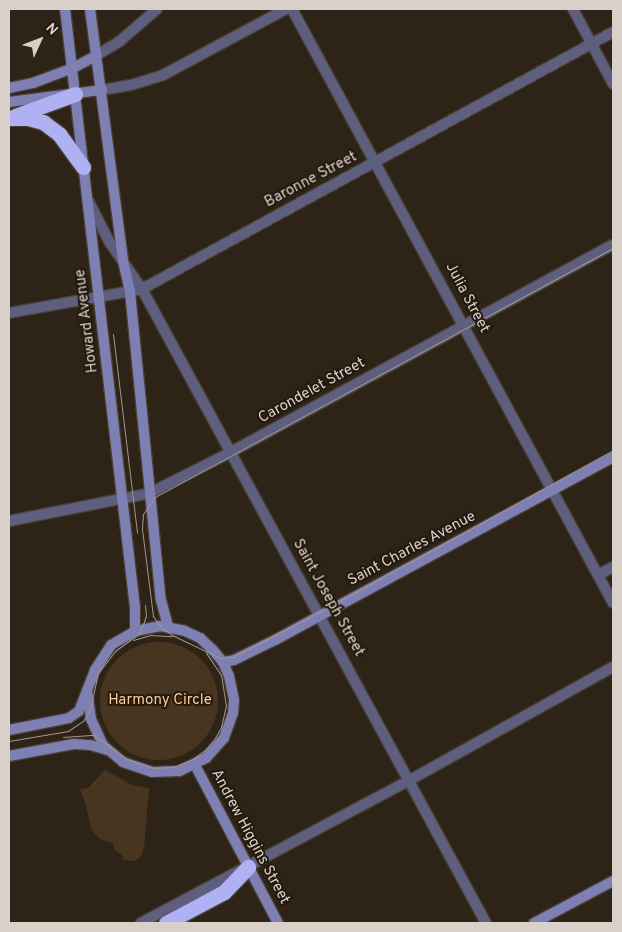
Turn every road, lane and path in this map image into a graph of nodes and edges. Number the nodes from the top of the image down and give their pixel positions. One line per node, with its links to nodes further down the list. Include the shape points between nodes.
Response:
1 (65, 9): 10 (main road, Howard Avenue)
2 (90, 9): 9 (main road)
3 (157, 9): 9 (street, via 120,41)
4 (286, 9): 13 (street, via 163,75)
5 (292, 9): 17 (street, Julia Street)
6 (573, 9): 8 (street)
7 (613, 32): 8 (street, Baronne Street)
8 (592, 44): 11 (street); 17 (street, Baronne Street)
9 (97, 55): 10 (main road); 13 (main road)
10 (73, 68): 12 (main road); 14 (main road, Howard Avenue)
11 (613, 84)
12 (9, 88)
13 (102, 90): 14 (main road); 21 (main road)
14 (75, 94): 15 (main road, via 54,94); 16 (highway); 18 (main road, Howard Avenue)
15 (9, 102)
16 (9, 118): 18 (highway, via 43,122 59,134)
17 (376, 162): 22 (street, Baronne Street); 26 (street, Julia Street)
18 (83, 167): 19 (main road, Howard Avenue)
19 (87, 197): 21 (street, Saint Joseph Street); 24 (main road, Howard Avenue)
20 (613, 245): 26 (street, Carondelet Street)
21 (123, 261): 22 (street, Saint Joseph Street); 23 (main road)
22 (142, 288): 23 (street, Baronne Street); 27 (street, Saint Joseph Street)
23 (130, 292): 24 (street, Baronne Street); 30 (main road)
24 (100, 297): 25 (street, Baronne Street); 31 (main road, Howard Avenue)
25 (9, 314)
26 (464, 325): 27 (street, Carondelet Street); 29 (street, Julia Street)
27 (231, 452): 30 (street, Carondelet Street); 36 (street, Saint Joseph Street)
28 (613, 457): 29 (main road, Saint Charles Avenue)
29 (552, 490): 34 (street, Julia Street); 36 (main road, Saint Charles Avenue)
30 (150, 493): 31 (street, Carondelet Street); 37 (main road, via 161,600)
31 (122, 498): 32 (street, Carondelet Street); 38 (main road, Howard Avenue)
32 (9, 521)
33 (613, 567): 34 (street)
34 (598, 576): 35 (street, Julia Street)
35 (613, 603)
36 (320, 616): 39 (main road, Saint Charles Avenue); 46 (street, Saint Joseph Street)
37 (168, 627): 38 (main road); 39 (main road, via 200,638)
38 (135, 630): 41 (main road, via 111,645 95,670)
39 (223, 662): 45 (main road, via 234,700 229,726 216,749)
40 (613, 667): 46 (street)
41 (87, 692): 42 (main road, via 80,710 69,718); 43 (main road, via 93,725)
42 (9, 730)
43 (108, 750): 44 (main road, via 74,744); 45 (main road, via 126,764 152,772 179,772)
44 (9, 756)
45 (195, 765): 47 (main road, Andrew Higgins Street)
46 (410, 780): 47 (street); 52 (street, Saint Joseph Street)
47 (248, 867): 49 (street); 50 (highway, via 224,892); 51 (main road, Andrew Higgins Street)
48 (613, 881): 53 (main road)
49 (141, 923)
50 (166, 923)
51 (278, 923)
52 (486, 923)
53 (534, 923)

